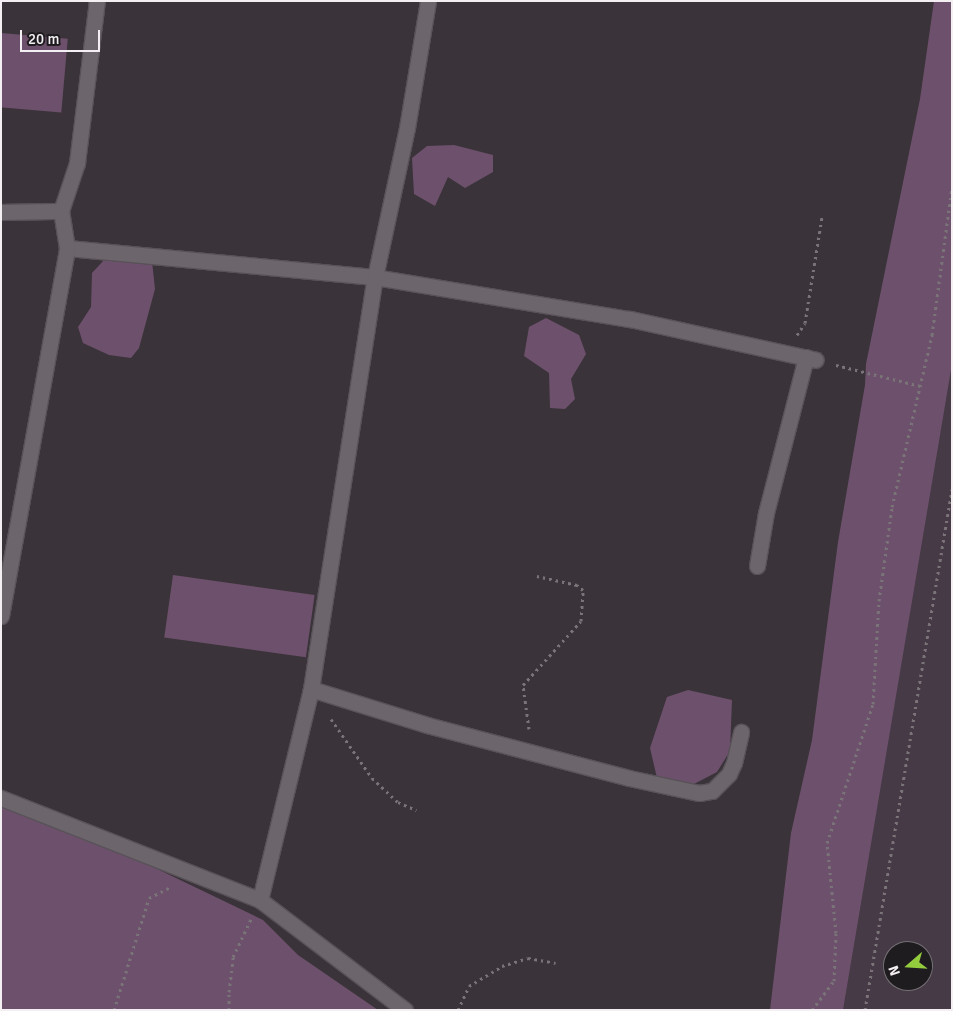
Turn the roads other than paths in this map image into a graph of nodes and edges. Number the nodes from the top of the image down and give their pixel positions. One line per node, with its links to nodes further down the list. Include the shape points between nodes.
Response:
1 (97, 1): 3 (street, via 77,163)
2 (428, 1): 6 (street, via 407,128)
3 (61, 211): 4 (street); 5 (street)
4 (1, 212)
5 (66, 248): 6 (street); 8 (street)
6 (375, 277): 7 (street, via 630,318 811,359 766,513); 9 (street)
7 (757, 566)
8 (1, 616)
9 (311, 689): 10 (street, via 427,725 638,780 698,792 712,791 729,774); 12 (street)
10 (742, 732)
11 (1, 798): 12 (street)
12 (260, 900): 13 (street)
13 (405, 1010)

